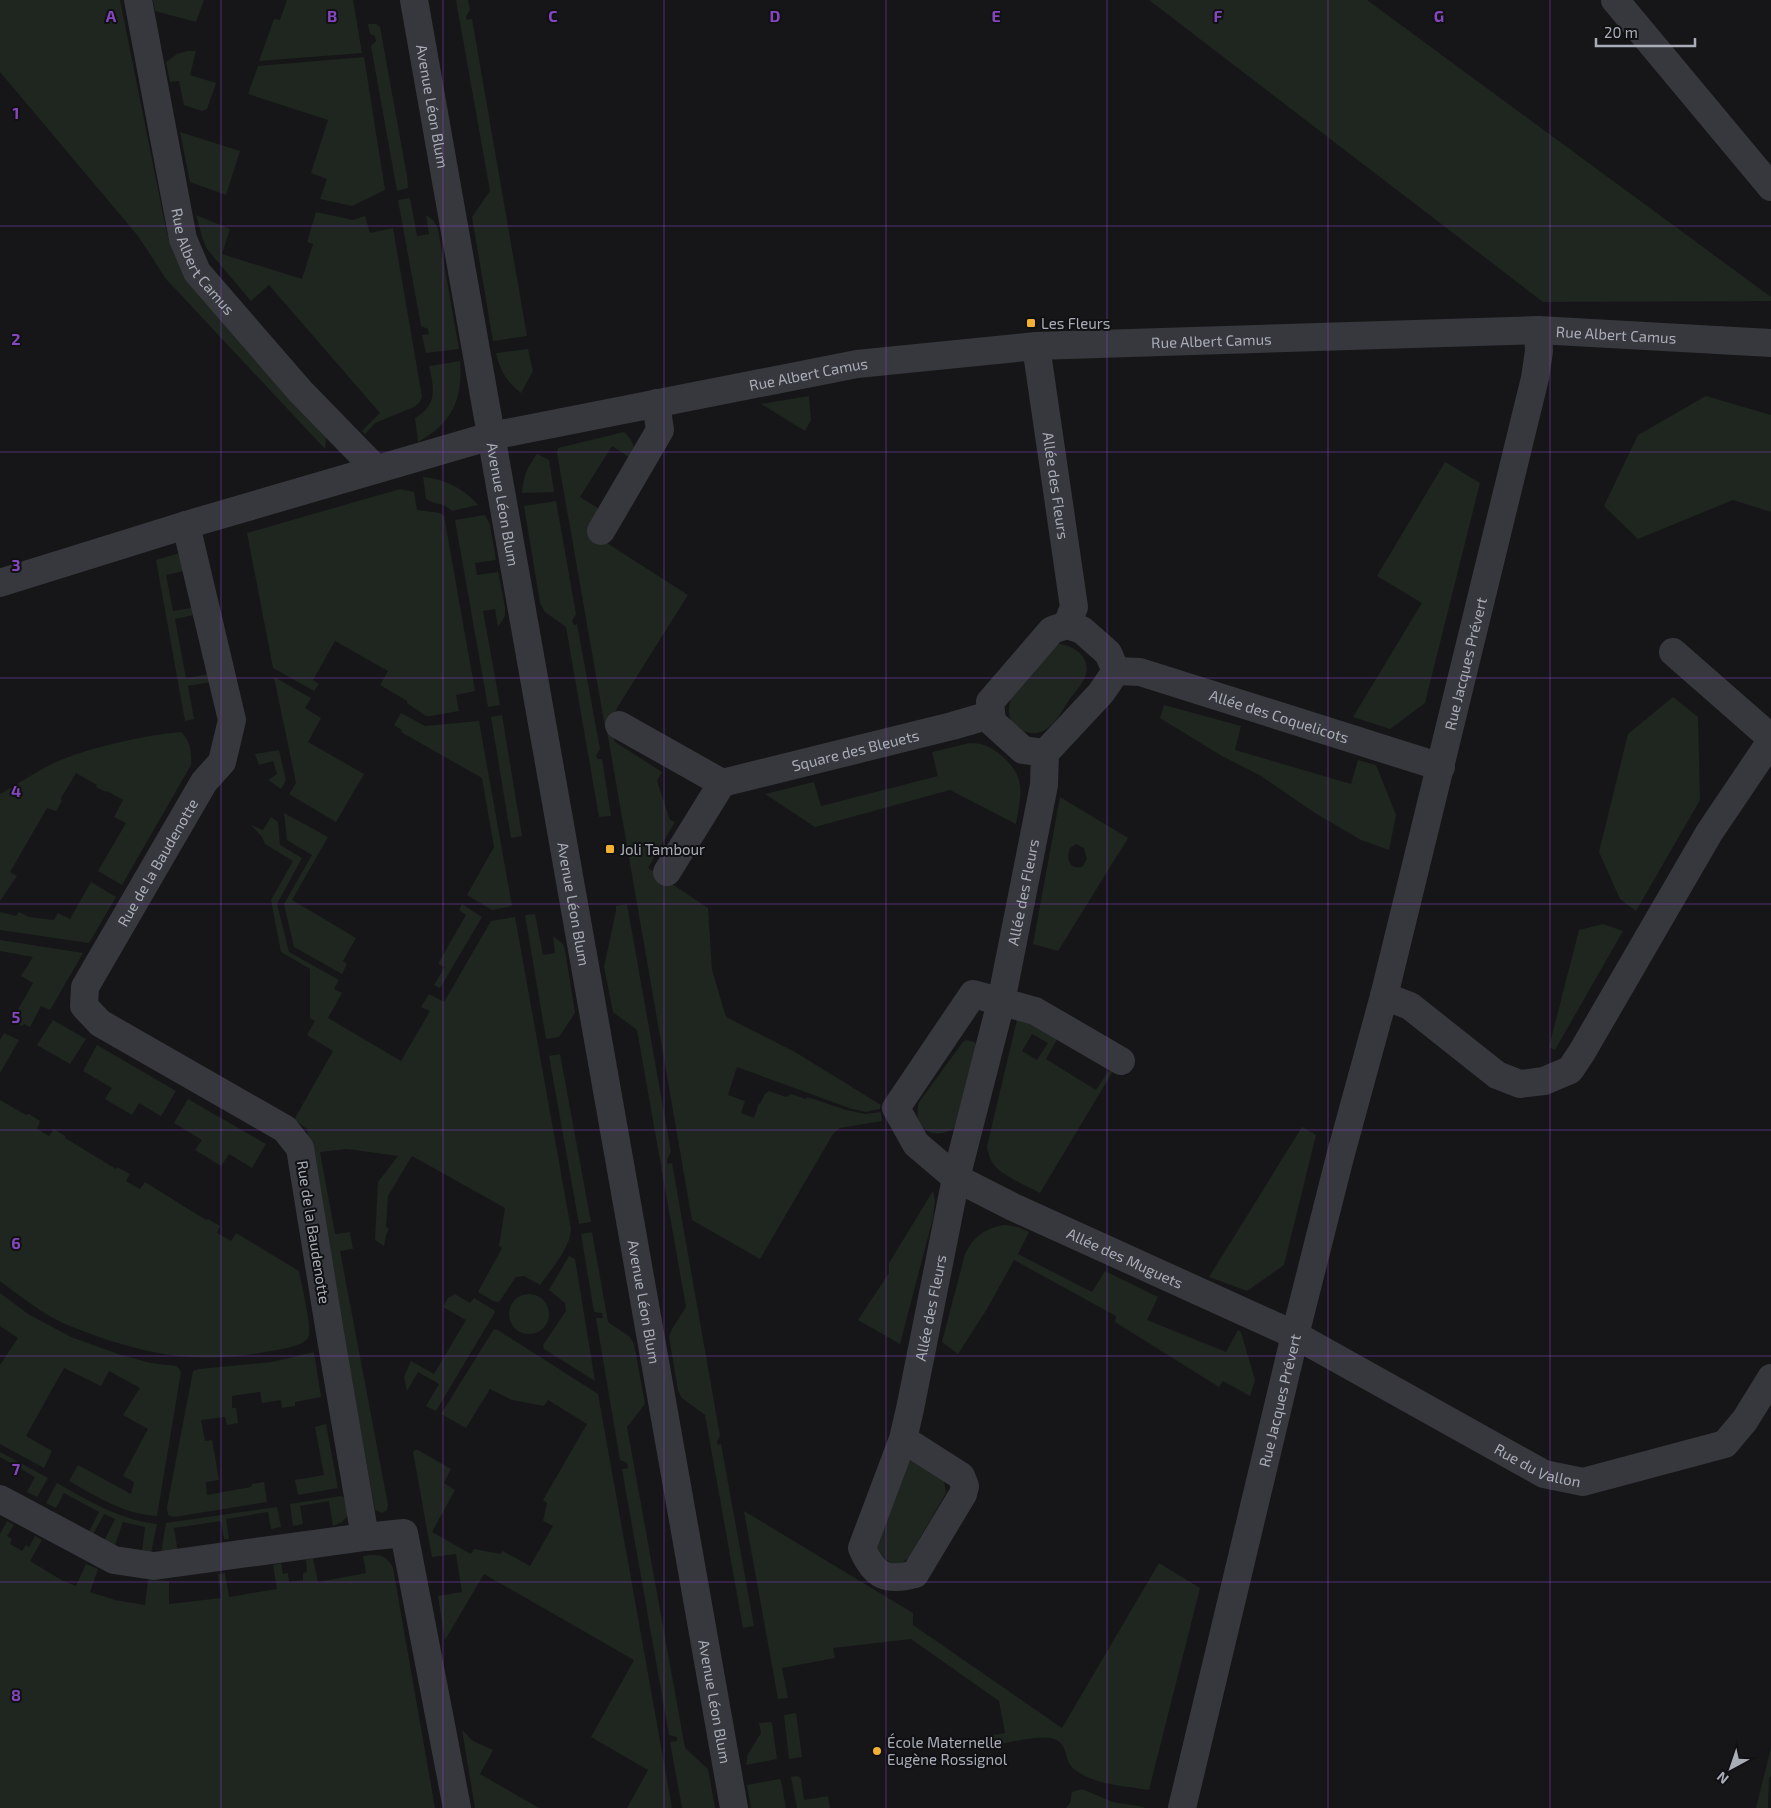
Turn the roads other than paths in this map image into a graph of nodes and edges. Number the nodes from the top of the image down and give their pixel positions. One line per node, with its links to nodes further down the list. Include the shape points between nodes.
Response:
1 (138, 0): 10 (street, Rue Albert Camus, via 183,239 197,272 300,391)
2 (414, 0): 9 (street, Avenue Léon Blum)
3 (1616, 0): 4 (street)
4 (1771, 187)
5 (1538, 330): 6 (street, Rue Albert Camus); 7 (street, Rue Albert Camus); 21 (street, Rue Jacques Prévert, via 1535,378)
6 (1771, 343)
7 (1036, 346): 8 (street, Rue Albert Camus, via 856,364); 14 (street, Allée des Fleurs, via 1074,607)
8 (656, 403): 9 (street, Rue Albert Camus); 12 (street, via 660,430)
9 (491, 436): 10 (street, Rue Albert Camus); 34 (street, Avenue Léon Blum)
10 (376, 469): 11 (street, Rue Albert Camus)
11 (186, 525): 13 (street, Rue Albert Camus); 32 (street, Rue de la Baudenotte, via 232,720 222,762 204,782 85,987 84,1006 100,1023 285,1128 300,1148)
12 (601, 531)
13 (0, 583)
14 (1067, 624): 16 (street, via 1082,630 1108,653); 17 (street, via 1052,630 990,702)
15 (1673, 652): 19 (street)
16 (1116, 671): 20 (street); 21 (street, Allée des Coquelicots, via 1140,672)
17 (990, 715): 20 (street, via 992,722 1022,750); 22 (street, Square des Bleuets)
18 (619, 725): 22 (street)
19 (1771, 740): 24 (street, via 1709,833 1570,1070 1544,1081 1520,1084 1497,1075 1410,1006)
20 (1046, 752): 25 (street, Allée des Fleurs, via 1044,785)
21 (1441, 767): 24 (street, Rue Jacques Prévert)
22 (722, 783): 23 (street)
23 (667, 872)
24 (1384, 996): 28 (street, Rue Jacques Prévert)
25 (1001, 1002): 26 (street, via 1035,1011); 27 (street, Allée des Fleurs); 27 (street, via 973,994 896,1108 916,1144)
26 (1120, 1061)
27 (956, 1178): 28 (street, Allée des Muguets); 30 (street, Allée des Fleurs)
28 (1295, 1336): 29 (street, Rue du Vallon, via 1544,1474 1583,1482 1725,1444 1745,1420); 35 (street, Rue Jacques Prévert)
29 (1771, 1378)
30 (903, 1439): 30 (street, Allée des Fleurs, via 961,1476 965,1486 915,1574 898,1579 883,1575 869,1564 862,1548)
31 (0, 1499): 32 (street, via 114,1560 154,1566)
32 (365, 1537): 33 (street, via 404,1533)
33 (457, 1808)
34 (734, 1808)
35 (1182, 1808)

